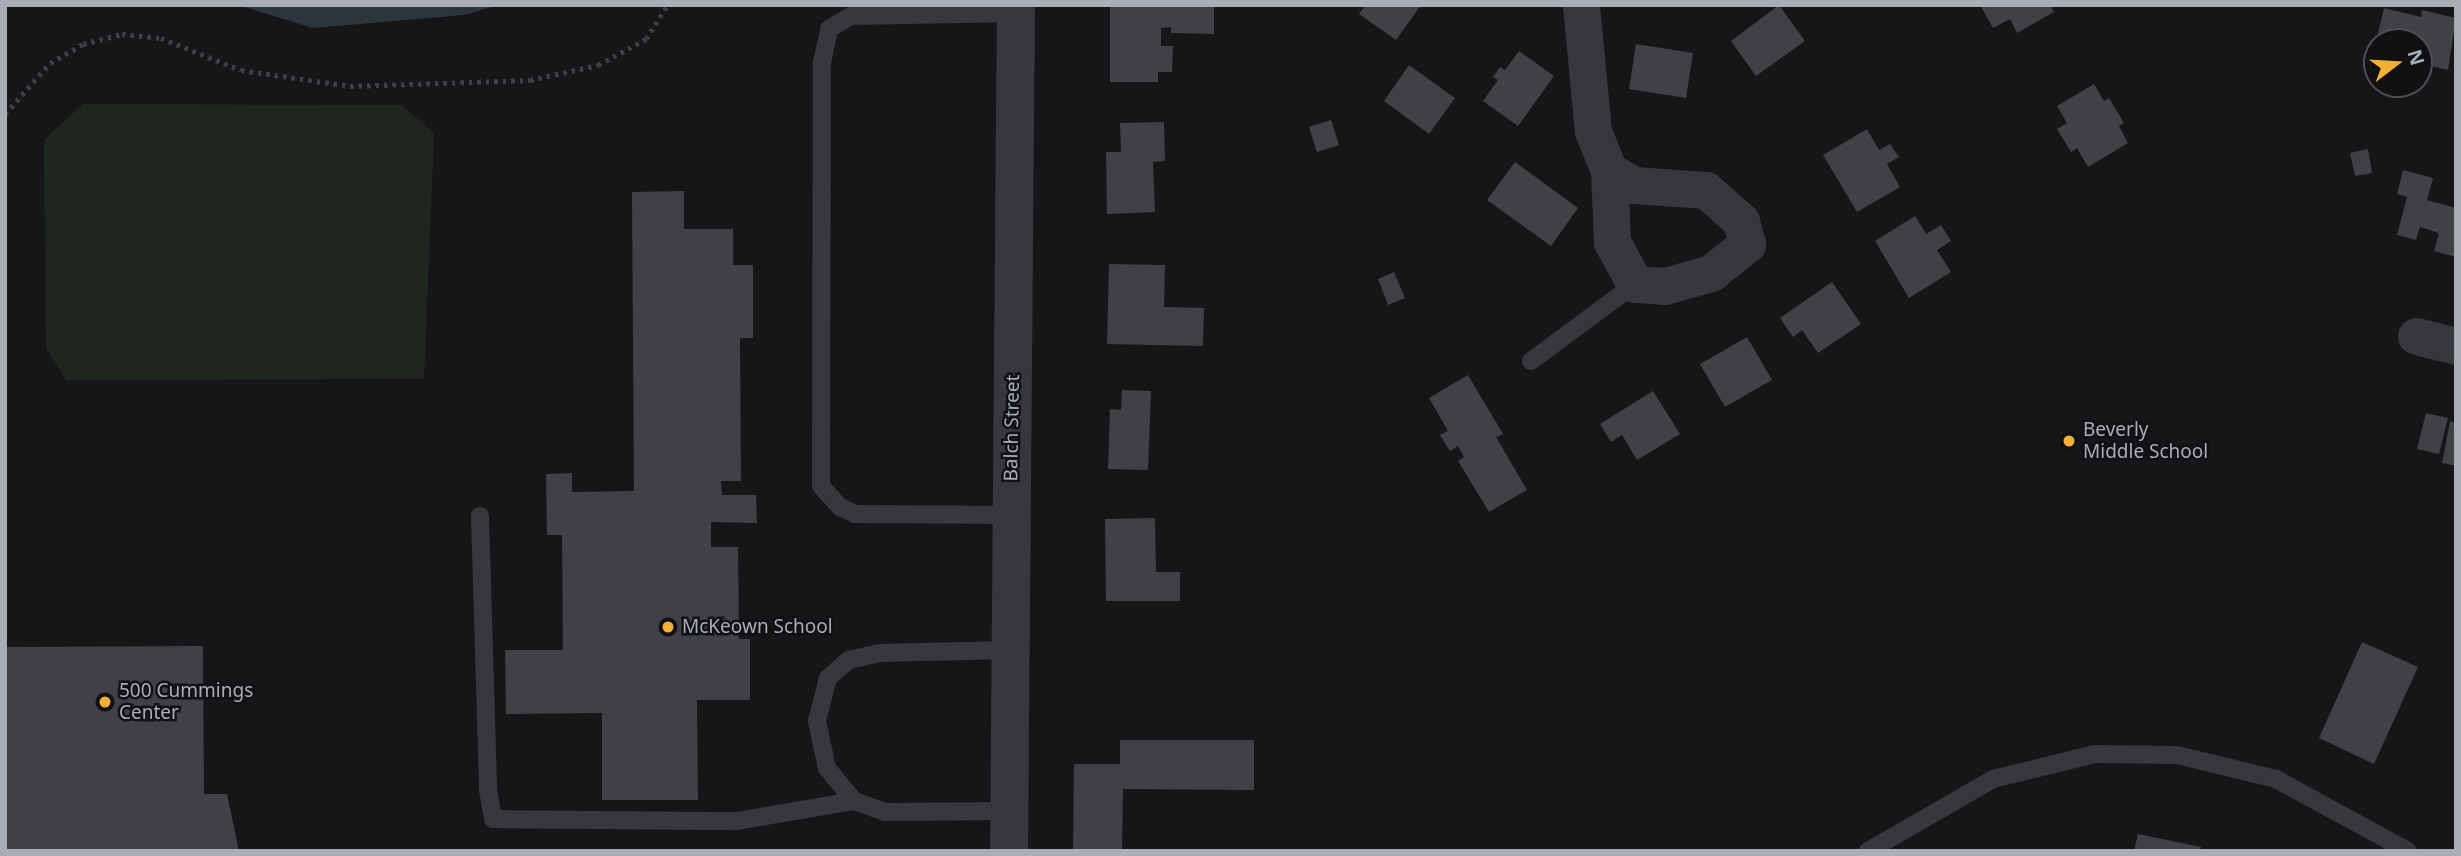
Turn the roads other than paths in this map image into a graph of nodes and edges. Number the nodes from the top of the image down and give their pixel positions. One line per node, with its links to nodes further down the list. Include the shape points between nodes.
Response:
1 (1581, 5): 3 (street, via 1593,131)
2 (1016, 9): 8 (street, Balch Street); 8 (lane, via 851,16 829,29 822,77 821,486 840,507 855,514)
3 (1609, 171): 4 (street, via 1612,242); 4 (street, via 1634,185 1706,190 1741,221 1747,244 1711,272 1665,286)
4 (1635, 285): 7 (lane)
5 (2416, 335): 6 (street)
6 (2456, 346)
7 (1531, 361)
8 (1011, 515): 10 (street, Balch Street)
9 (480, 516): 11 (lane, via 488,790 493,819 737,821)
10 (1010, 650): 11 (lane, via 879,653 849,660 828,678 817,721 827,768); 12 (street, Balch Street)
11 (854, 801): 12 (lane, via 885,812)
12 (1009, 811): 13 (street, Balch Street)
13 (1009, 851)
14 (1868, 851): 15 (lane, via 1993,779 2095,754 2177,755 2276,779)
15 (2408, 851)

